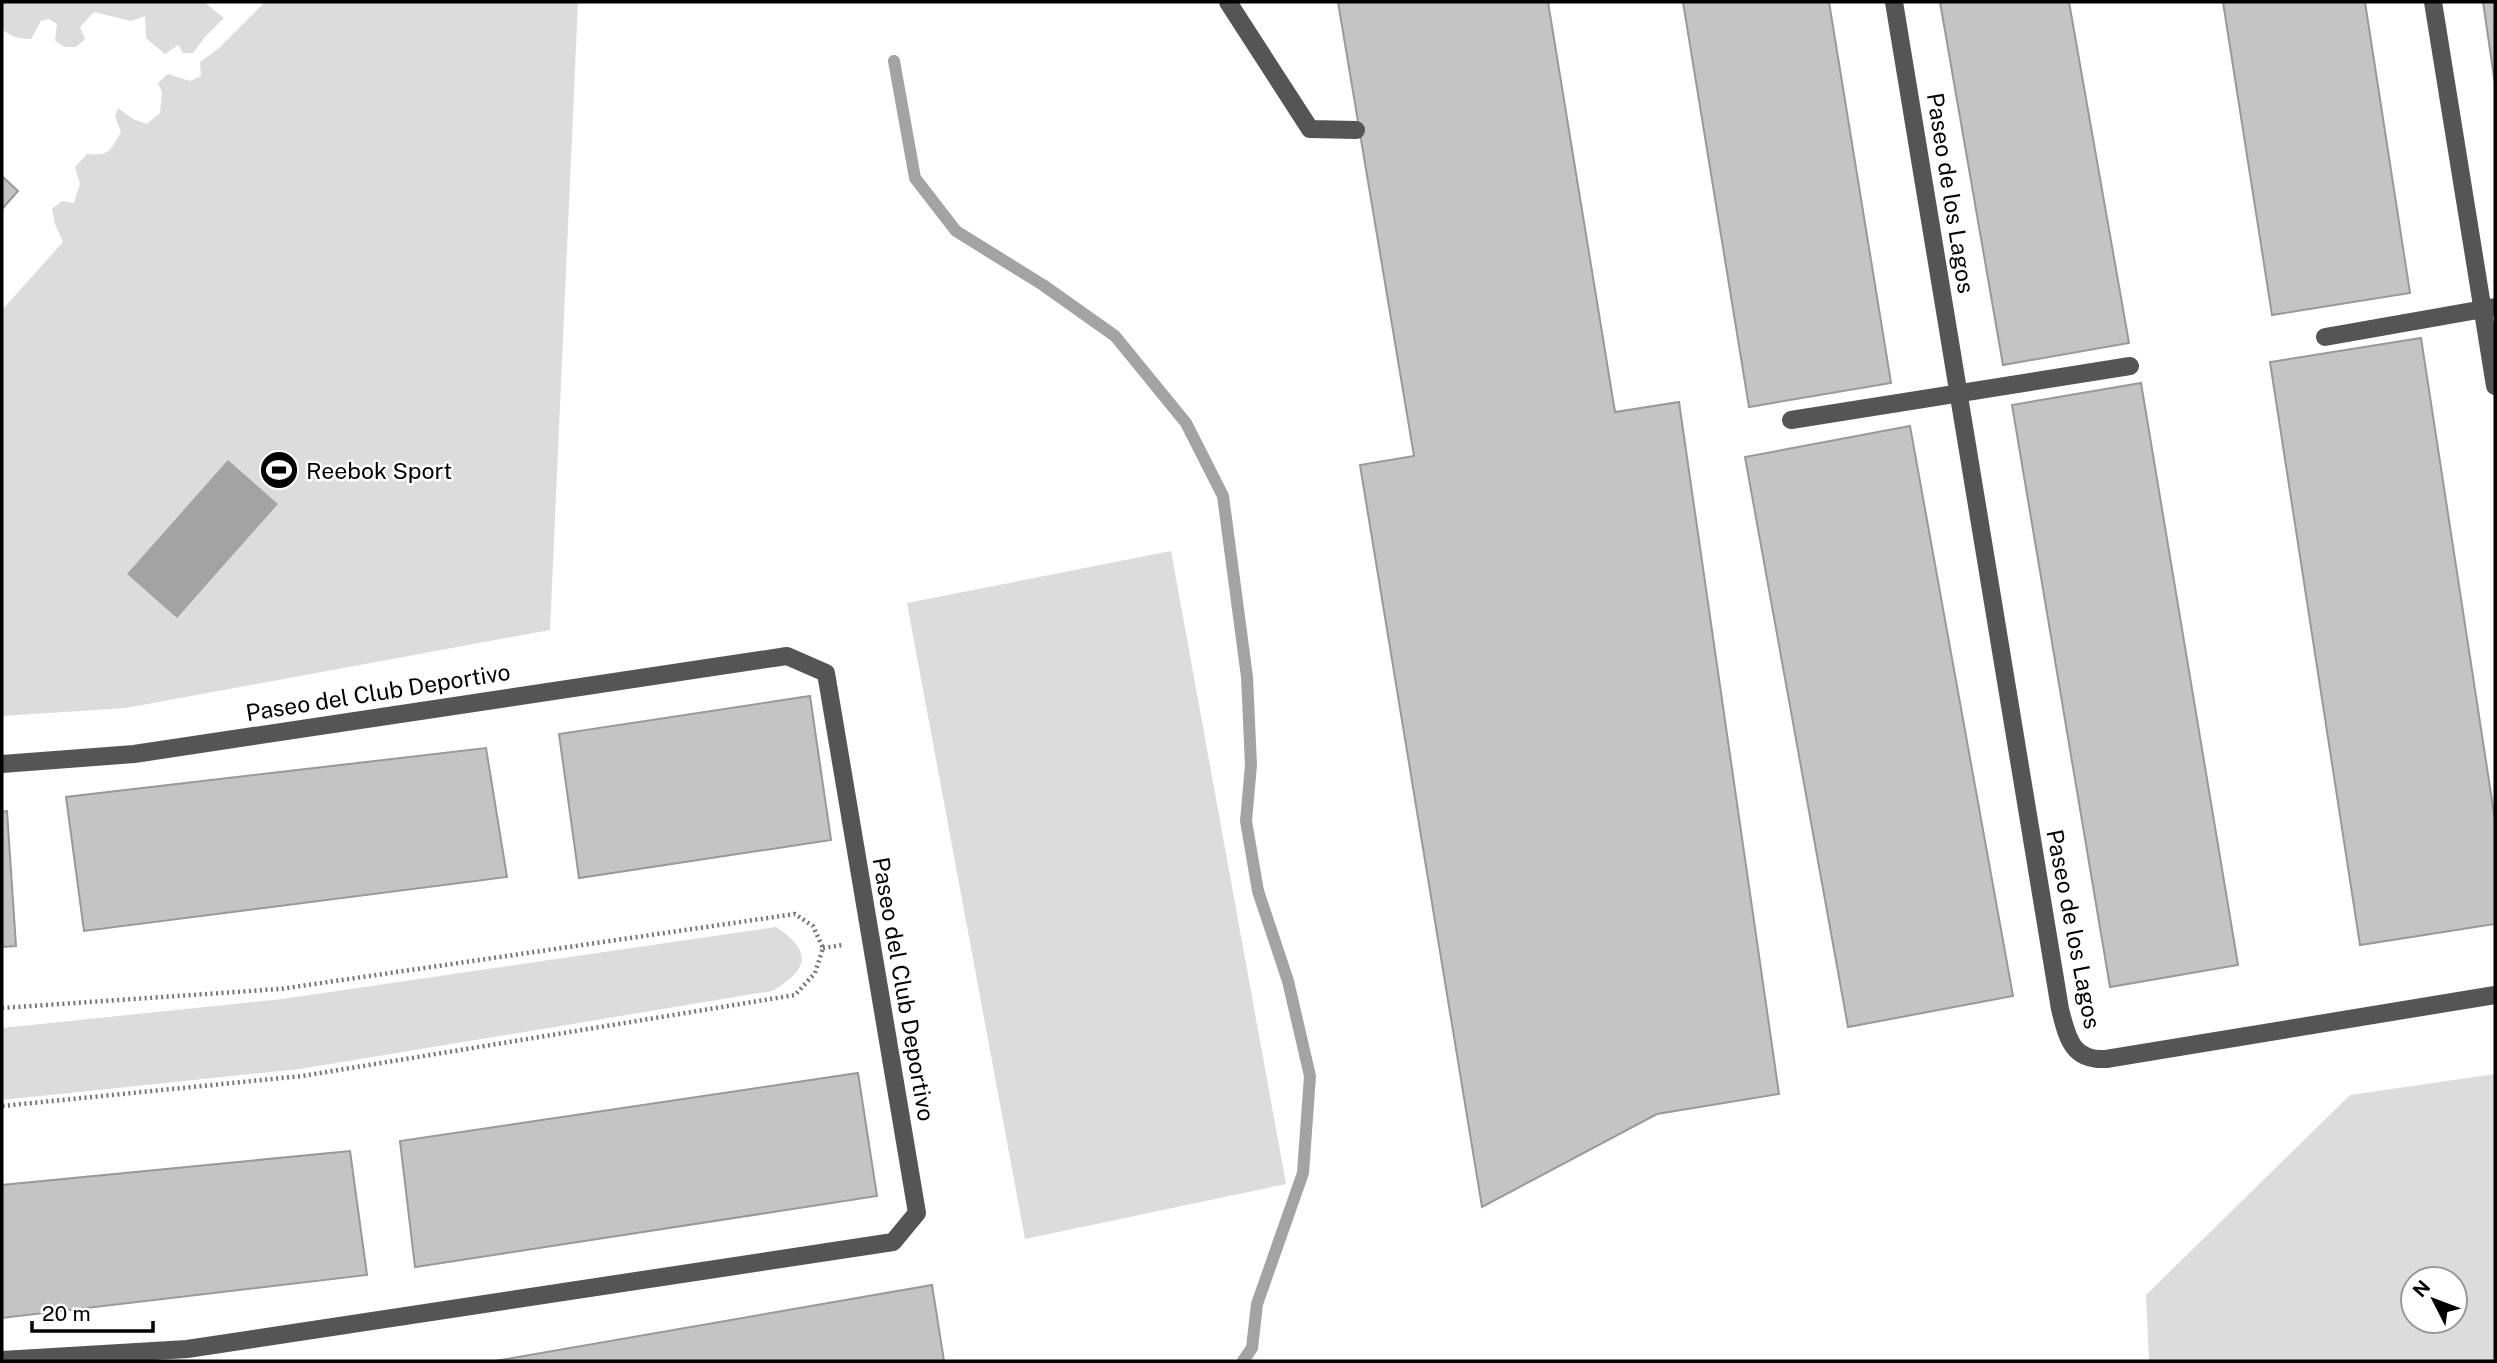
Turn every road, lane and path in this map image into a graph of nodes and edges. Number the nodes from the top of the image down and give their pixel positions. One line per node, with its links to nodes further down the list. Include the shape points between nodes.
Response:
1 (1228, 2): 4 (street, via 1310,129)
2 (1894, 2): 9 (street, Paseo de los Lagos)
3 (2433, 2): 5 (street)
4 (1356, 130)
5 (2489, 308): 6 (street); 8 (street)
6 (2325, 337)
7 (2130, 366): 9 (street)
8 (2495, 386)
9 (1959, 393): 10 (street); 12 (street, Paseo de los Lagos, via 2060,1009 2071,1044 2087,1058 2106,1059)
10 (1791, 420)
11 (2, 764): 15 (street, Paseo del Club Deportivo, via 134,754 787,656 826,673 917,1213 893,1242 187,1349)
12 (2495, 995)
13 (2, 1008): 14 (path, via 280,989 796,914 813,926 823,948 815,973 795,995 302,1076)
14 (2, 1106)
15 (2, 1360)

